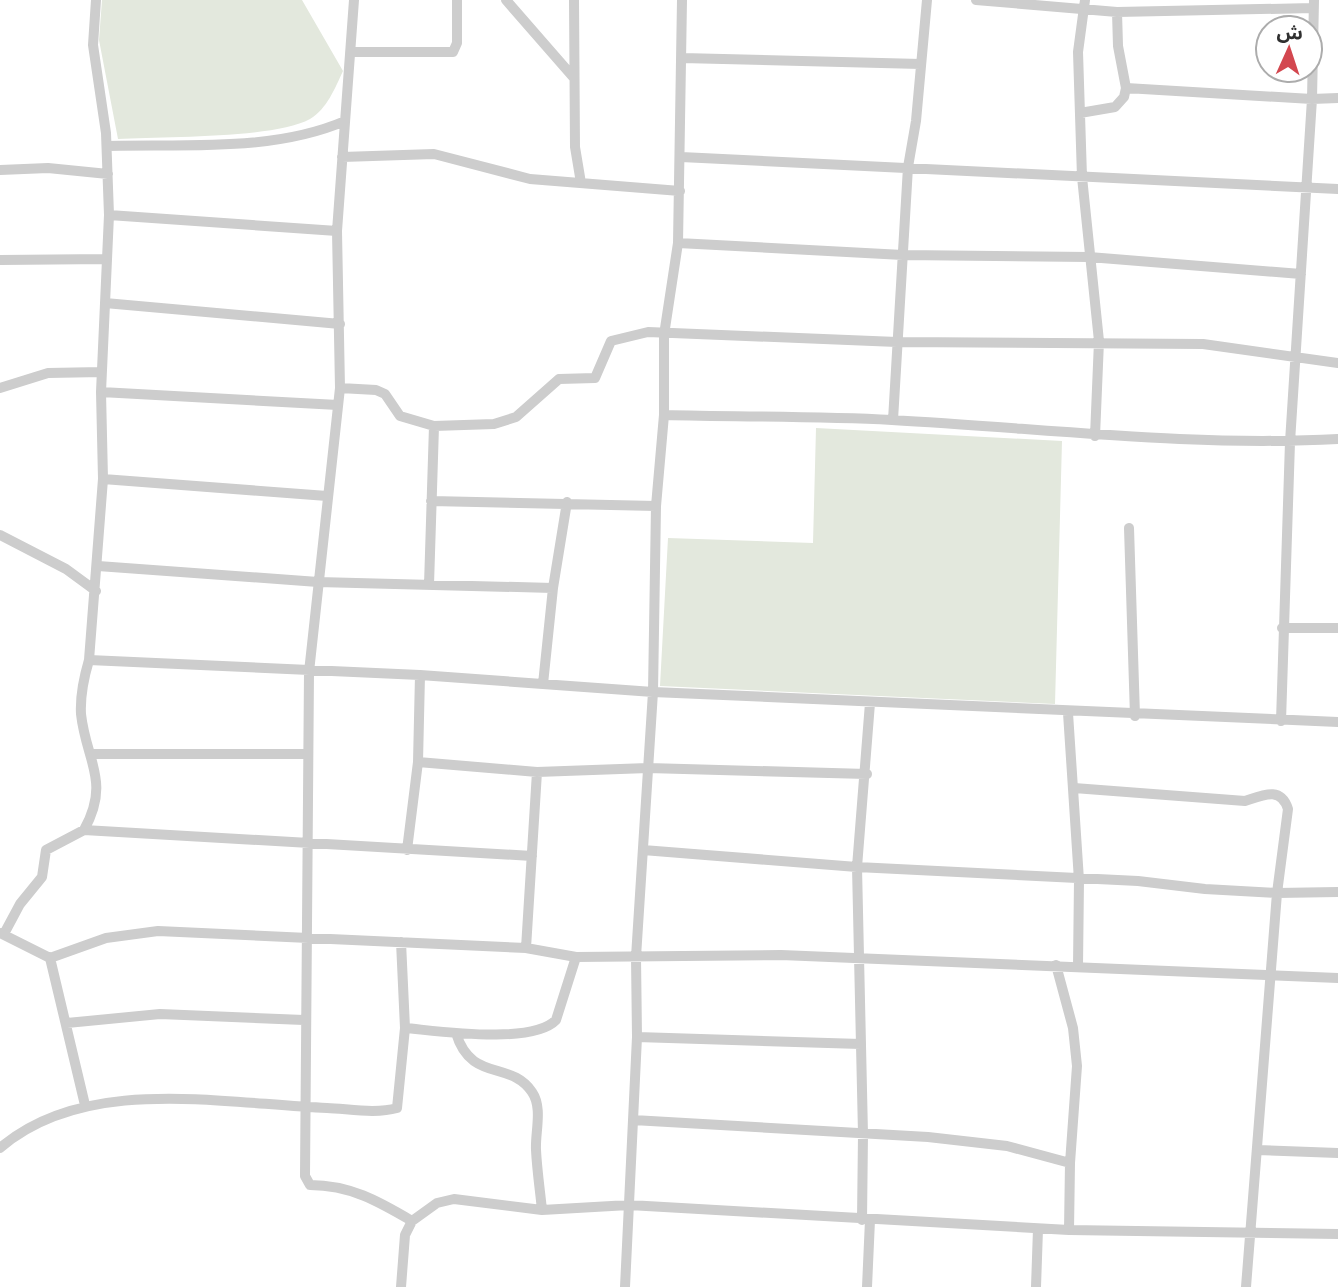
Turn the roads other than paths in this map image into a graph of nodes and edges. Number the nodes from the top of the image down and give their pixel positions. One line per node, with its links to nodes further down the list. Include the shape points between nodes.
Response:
1 (96, 0): 21 (street, via 93,45)
2 (354, 0): 12 (street)
3 (457, 0): 12 (street, via 453,52)
4 (506, 0): 15 (street)
5 (574, 0): 15 (street)
6 (682, 0): 13 (street)
7 (926, 0): 14 (street)
8 (976, 0): 10 (street)
9 (1313, 4): 11 (street); 18 (street)
10 (1083, 6): 11 (street); 19 (street, via 1078,52)
11 (1117, 12): 16 (street)
12 (352, 52): 20 (street)
13 (682, 58): 14 (street); 23 (street)
14 (921, 64): 24 (street)
15 (574, 78): 28 (street, via 575,147)
16 (1126, 88): 18 (street); 19 (street, via 1115,107)
17 (1338, 98): 18 (street)
18 (1312, 99): 29 (street)
19 (1080, 113): 27 (street)
20 (345, 121): 21 (street, via 319,132 263,141); 22 (street)
21 (107, 146): 26 (street)
22 (342, 157): 28 (street, via 434,154 530,179); 33 (street)
23 (681, 157): 24 (street); 31 (street)
24 (908, 167): 27 (street); 35 (street)
25 (0, 170): 26 (street, via 48,168)
26 (108, 174): 32 (street)
27 (1082, 177): 29 (street); 36 (street)
28 (582, 183): 31 (street)
29 (1306, 187): 30 (street); 39 (street)
30 (1338, 188)
31 (680, 191): 34 (street)
32 (109, 215): 33 (street); 37 (street)
33 (337, 231): 41 (street)
34 (678, 243): 35 (street); 42 (street)
35 (903, 256): 36 (street); 44 (street)
36 (1089, 257): 39 (street); 43 (street)
37 (107, 259): 38 (street); 40 (street)
38 (0, 260)
39 (1301, 274): 45 (street)
40 (105, 303): 41 (street); 47 (street)
41 (340, 324): 48 (street)
42 (664, 335): 44 (street); 52 (street); 54 (street, via 648,332 618,337 611,341 595,379 559,379 537,401 505,421)
43 (1099, 341): 44 (street); 45 (street, via 1203,344); 55 (street)
44 (897, 342): 53 (street)
45 (1295, 359): 46 (street); 57 (street)
46 (1338, 363)
47 (102, 372): 49 (street, via 48,373); 50 (street)
48 (340, 387): 51 (street); 54 (street, via 376,390 385,394 400,416)
49 (0, 388)
50 (101, 392): 51 (street); 58 (street)
51 (338, 405): 59 (street)
52 (664, 415): 53 (street); 62 (street)
53 (893, 420): 55 (street)
54 (434, 426): 60 (street)
55 (1095, 436): 57 (street)
56 (1338, 439): 57 (street)
57 (1290, 442): 70 (street)
58 (103, 479): 59 (street); 65 (street)
59 (327, 496): 66 (street)
60 (431, 501): 61 (street); 67 (street)
61 (567, 502): 62 (street); 68 (street)
62 (656, 506): 76 (street)
63 (1129, 528): 79 (street)
64 (0, 535): 69 (street, via 66,569)
65 (98, 565): 66 (street); 69 (street)
66 (318, 582): 67 (street); 73 (street)
67 (429, 585): 68 (street)
68 (553, 588): 75 (street)
69 (96, 591): 72 (street)
70 (1282, 628): 71 (street); 80 (street)
71 (1338, 628)
72 (89, 660): 73 (street); 82 (street, via 81,711)
73 (309, 672): 74 (street); 83 (street)
74 (420, 675): 75 (street); 84 (street)
75 (543, 684): 76 (street)
76 (653, 692): 77 (street); 85 (street)
77 (870, 703): 78 (street); 87 (street)
78 (1068, 713): 79 (street); 88 (street)
79 (1135, 716): 80 (street)
80 (1281, 721): 81 (street)
81 (1338, 722)
82 (90, 754): 83 (street); 89 (street, via 98,775 97,792)
83 (308, 754): 90 (street)
84 (418, 762): 86 (street); 91 (street)
85 (648, 768): 86 (street); 87 (street); 92 (street)
86 (537, 772): 93 (street)
87 (867, 774): 94 (street)
88 (1074, 788): 95 (street); 97 (street, via 1245,801 1279,795 1288,809)
89 (84, 830): 90 (street); 98 (street, via 46,850 42,877)
90 (307, 845): 91 (street); 99 (street)
91 (407, 850): 93 (street)
92 (643, 850): 94 (street); 103 (street)
93 (532, 856): 101 (street)
94 (857, 867): 95 (street); 105 (street)
95 (1079, 880): 97 (street); 107 (street)
96 (1338, 892): 97 (street)
97 (1277, 893): 108 (street)
98 (2, 933): 104 (street)
99 (309, 939): 100 (street); 104 (street, via 158,931 106,938); 110 (street)
100 (401, 942): 101 (street); 112 (street)
101 (526, 948): 102 (street)
102 (576, 957): 103 (street); 113 (street, via 551,1026 537,1032)
103 (636, 957): 105 (street, via 781,955); 114 (street)
104 (50, 958): 111 (street)
105 (858, 960): 106 (street); 115 (street)
106 (1056, 965): 107 (street); 123 (street, via 1073,1028 1077,1066)
107 (1078, 966): 108 (street)
108 (1270, 975): 109 (street); 121 (street)
109 (1338, 978)
110 (304, 1020): 111 (street, via 160,1014); 117 (street)
111 (66, 1023): 116 (street)
112 (405, 1028): 113 (street); 117 (street, via 397,1108)
113 (456, 1033): 125 (street, via 469,1061 512,1077 531,1089 537,1101)
114 (637, 1037): 115 (street); 118 (street)
115 (861, 1044): 119 (street)
116 (85, 1105): 117 (street, via 226,1100); 120 (street, via 14,1136)
117 (306, 1107): 127 (street, via 306,1182 364,1193)
118 (633, 1119): 119 (street); 124 (street)
119 (863, 1134): 123 (street, via 1007,1146); 126 (street)
120 (0, 1149)
121 (1257, 1150): 122 (street); 130 (street)
122 (1338, 1153)
123 (1070, 1163): 129 (street)
124 (629, 1205): 125 (street); 126 (street); 133 (street)
125 (542, 1210): 127 (street, via 454,1199 437,1203)
126 (866, 1220): 128 (street); 134 (street)
127 (412, 1221): 132 (street, via 405,1235)
128 (1038, 1229): 129 (street); 135 (street)
129 (1069, 1230): 130 (street)
130 (1250, 1232): 131 (street); 136 (street)
131 (1338, 1234)
132 (401, 1287)
133 (625, 1287)
134 (867, 1287)
135 (1036, 1287)
136 (1246, 1287)

